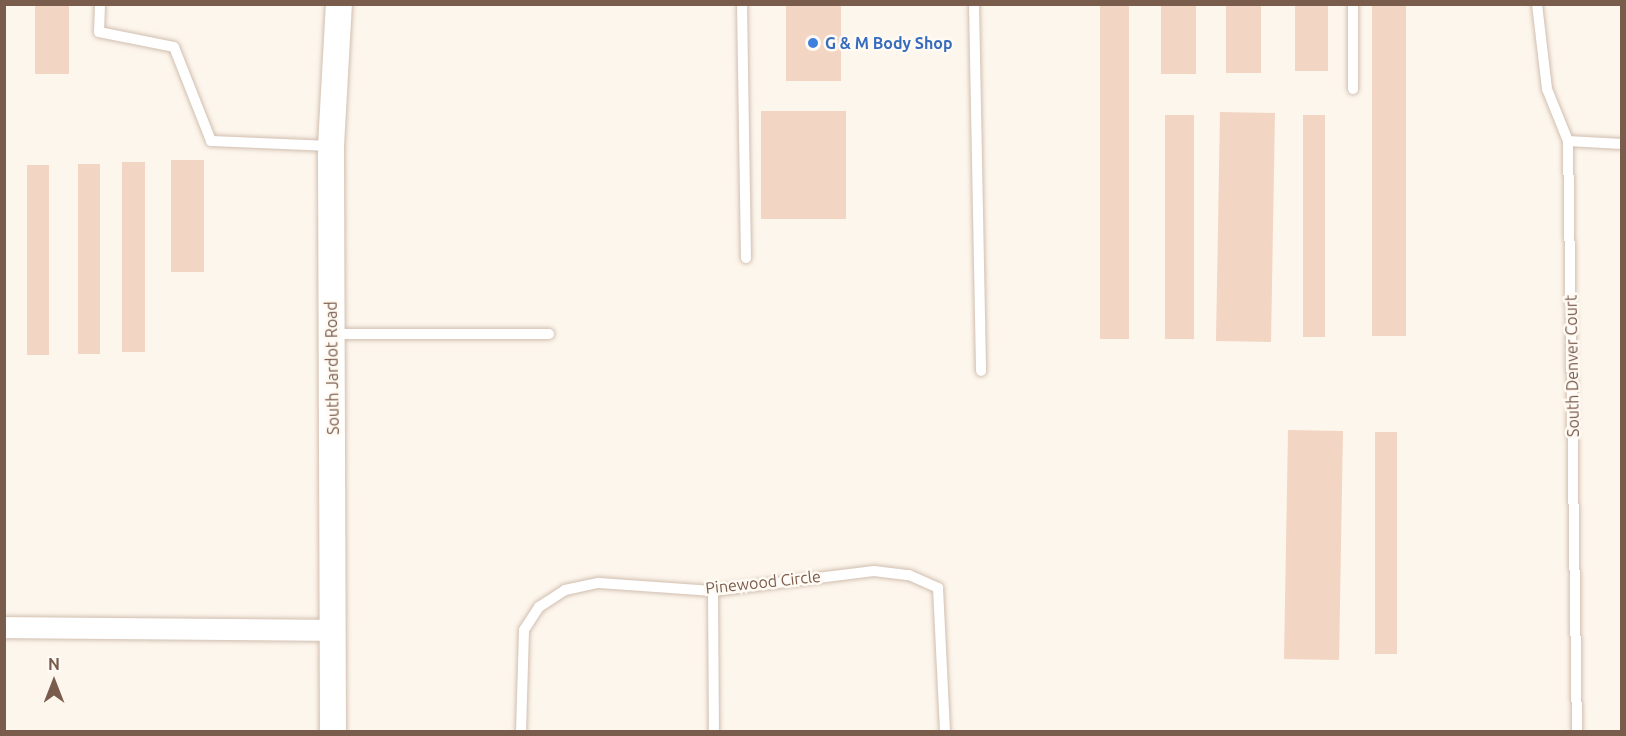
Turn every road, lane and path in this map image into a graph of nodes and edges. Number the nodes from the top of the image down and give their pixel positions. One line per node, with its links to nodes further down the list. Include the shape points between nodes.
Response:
1 (100, 4): 10 (lane, via 99,32 174,47 211,141)
2 (339, 4): 10 (street, South Jardot Road)
3 (742, 4): 11 (lane)
4 (974, 4): 14 (lane)
5 (1353, 4): 7 (lane)
6 (1537, 4): 8 (lane, South Denver Court, via 1547,89)
7 (1353, 89)
8 (1568, 141): 9 (lane); 22 (lane, South Denver Court)
9 (1622, 144)
10 (331, 146): 12 (street, South Jardot Road)
11 (746, 258)
12 (331, 334): 13 (lane); 17 (street, South Jardot Road)
13 (549, 334)
14 (981, 371)
15 (713, 591): 19 (lane, Pinewood Circle, via 599,584 565,590 539,607 524,630); 20 (lane); 21 (lane, Pinewood Circle, via 874,571 932,582 943,606)
16 (4, 627): 17 (street)
17 (334, 630): 18 (street, South Jardot Road)
18 (333, 732)
19 (521, 732)
20 (714, 732)
21 (945, 732)
22 (1577, 732)

